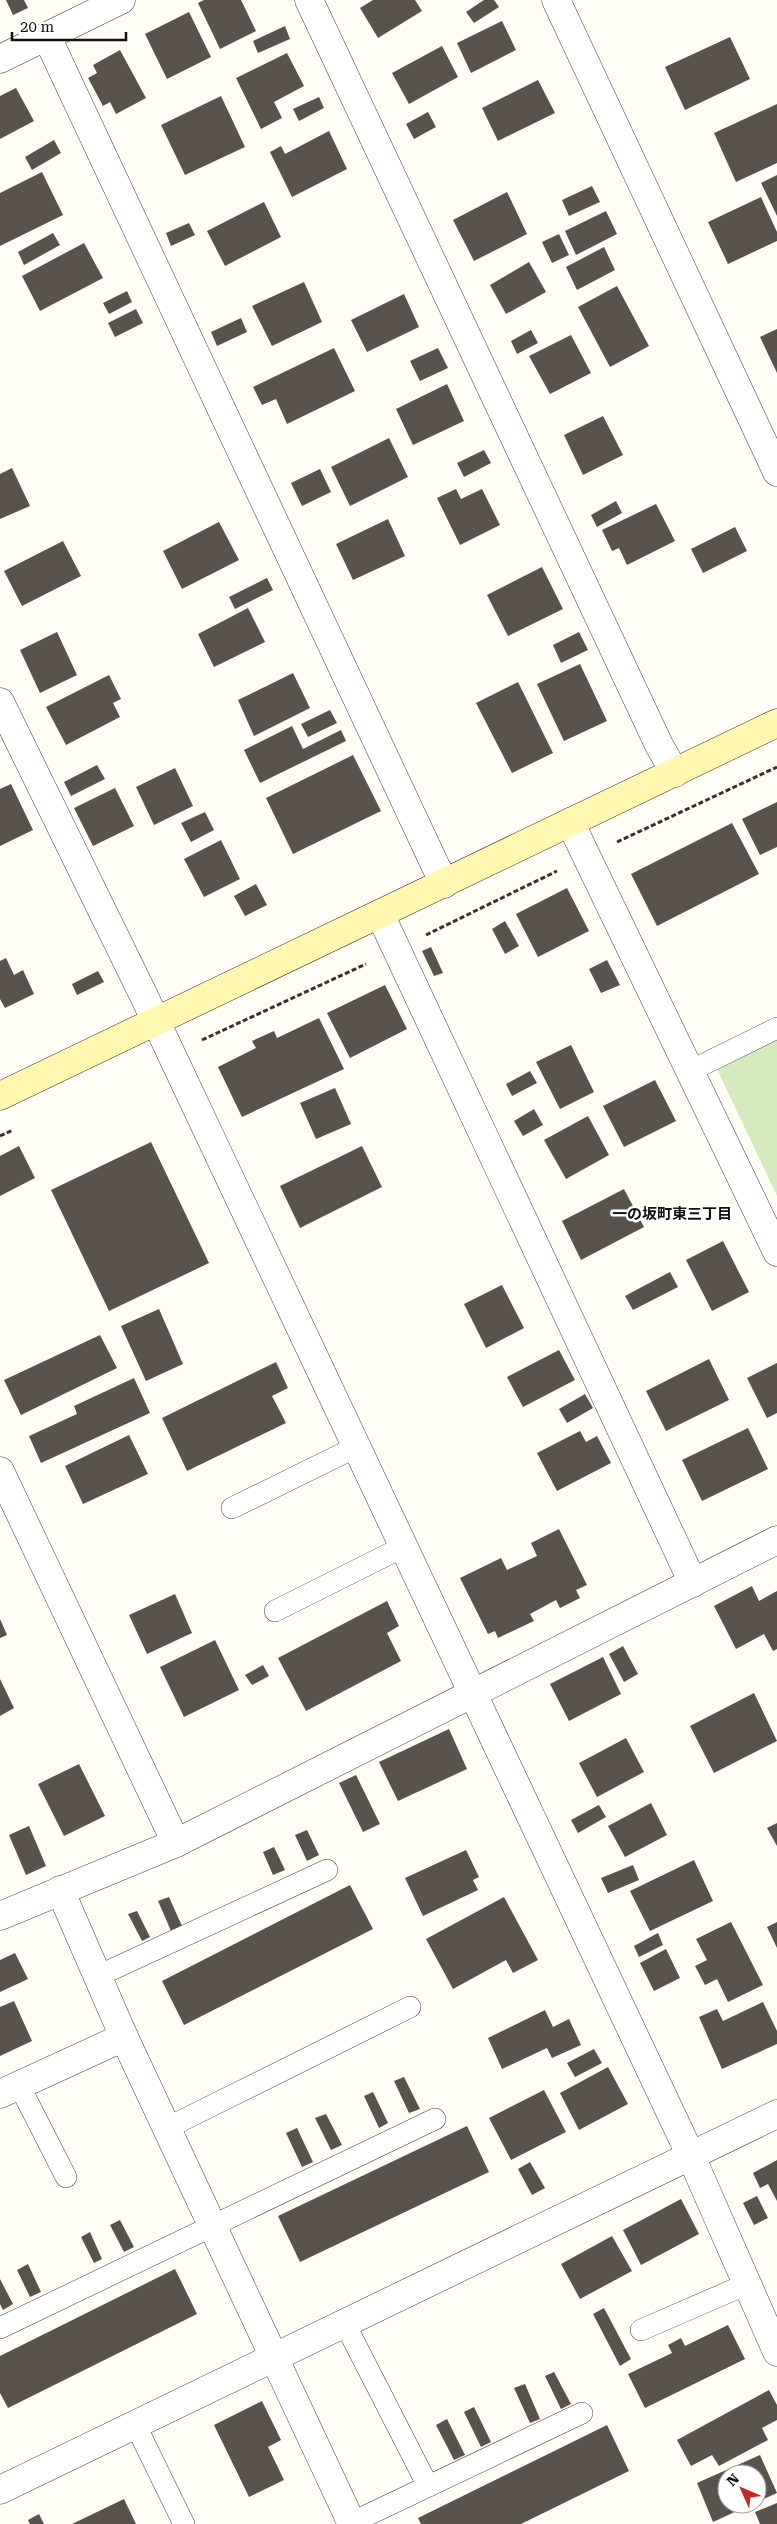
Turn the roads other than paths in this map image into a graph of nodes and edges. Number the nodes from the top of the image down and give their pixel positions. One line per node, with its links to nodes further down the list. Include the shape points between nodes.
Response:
1 (121, 0): 4 (street)
2 (309, 0): 9 (street)
3 (556, 0): 6 (street)
4 (47, 37): 5 (street); 11 (street)
5 (0, 59)
6 (777, 472)
7 (0, 702): 13 (street)
8 (777, 723): 9 (street)
9 (675, 773): 10 (street)
10 (570, 822): 11 (street); 15 (street)
11 (444, 884): 12 (street)
12 (380, 914): 13 (street); 23 (street)
13 (156, 1021): 16 (street); 18 (street)
14 (777, 1028): 15 (lane)
15 (690, 1070): 17 (street)
16 (0, 1096)
17 (777, 1252)
18 (356, 1447): 20 (lane); 22 (street)
19 (0, 1471): 26 (street)
20 (232, 1508)
21 (777, 1540): 23 (street)
22 (403, 1547): 24 (lane); 25 (street)
23 (693, 1583): 25 (street)
24 (275, 1612)
25 (471, 1693): 26 (street); 37 (street)
26 (176, 1843): 28 (street)
27 (327, 1870): 30 (lane)
28 (60, 1890): 29 (street); 30 (street)
29 (0, 1916)
30 (98, 1976): 32 (street)
31 (410, 2007): 36 (lane)
32 (124, 2037): 33 (street); 36 (street)
33 (9, 2089): 38 (lane)
34 (777, 2114): 37 (street)
35 (435, 2119): 39 (lane)
36 (167, 2128): 39 (street)
37 (690, 2154): 40 (street); 41 (street)
38 (66, 2177)
39 (213, 2226): 42 (lane); 45 (street)
40 (747, 2284): 43 (lane); 44 (street)
41 (344, 2322): 45 (street); 48 (lane)
42 (0, 2328)
43 (641, 2330)
44 (777, 2352)
45 (274, 2357): 47 (street); 50 (street)
46 (582, 2413): 48 (lane)
47 (135, 2424): 49 (street); 51 (lane)
48 (428, 2486): 50 (lane)
49 (0, 2490)
50 (352, 2523)
51 (184, 2524)

